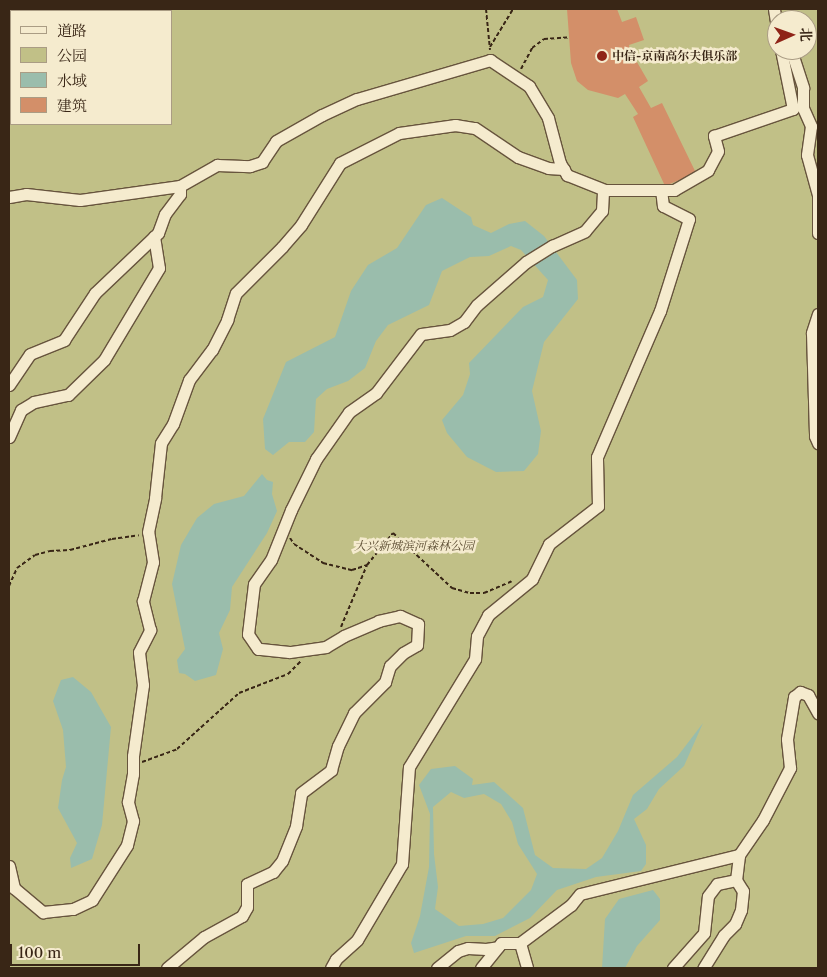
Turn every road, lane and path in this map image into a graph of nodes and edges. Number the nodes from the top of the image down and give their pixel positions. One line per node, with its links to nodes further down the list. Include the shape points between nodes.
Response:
1 (486, 9): 4 (path)
2 (513, 9): 4 (path)
3 (570, 37): 8 (path, via 544,39 532,48)
4 (490, 47): 5 (path)
5 (490, 60): 8 (street); 10 (street, via 357,99 276,141 262,162 250,166 217,165)
6 (783, 60): 12 (street, via 793,110 714,136 718,152 708,170 674,190)
7 (794, 60): 14 (street, via 803,88 802,108 810,126 807,155 818,195)
8 (517, 78): 9 (street, via 529,86 548,118)
9 (564, 169): 11 (street, via 567,175); 21 (street, via 548,168 518,156 475,128 455,125 399,133 340,163 301,225 236,293 228,320 212,350 189,380 173,424 161,443)
10 (180, 186): 13 (street, via 80,200 26,194); 15 (street, via 180,194)
11 (603, 190): 12 (street); 20 (street, via 602,211 585,231 526,262 476,305 464,322 450,330 421,334 376,394 349,412 316,459)
12 (661, 190): 23 (street, via 663,206 689,219 660,311 598,457 598,506 549,544)
13 (9, 197)
14 (818, 234)
15 (154, 236): 17 (street, via 95,293 64,340 30,354); 18 (street, via 160,268 104,360 68,395 34,402 21,410)
16 (818, 314): 19 (street, via 812,333 815,436)
17 (9, 385)
18 (9, 437)
19 (818, 443)
20 (287, 520): 22 (path, via 287,531 294,544 323,563 352,570); 26 (street, via 271,560 254,584 248,634 258,649 289,652)
21 (148, 531): 24 (path, via 137,536 35,555 17,568); 28 (street, via 153,562 143,601 150,630 139,652 143,685)
22 (368, 564): 23 (path, via 393,533 452,588 470,594); 25 (path)
23 (532, 579): 35 (street, via 488,615 477,636 475,659 410,767 402,864 357,940 336,959)
24 (9, 586)
25 (335, 642): 26 (street, via 326,648); 34 (street, via 379,621 400,616 418,624 416,645 390,666 385,682 347,724 331,770 300,793 296,826 282,861 273,872 247,884 247,907 242,916 204,937)
26 (310, 649): 28 (path, via 288,674 239,693 177,749)
27 (818, 713): 29 (street, via 808,695 800,692 794,697 787,739 790,768)
28 (133, 767): 30 (street, via 128,802 133,821 127,845 92,900 73,909 43,912 14,888)
29 (739, 855): 31 (street); 32 (street, via 580,894 571,905)
30 (9, 866)
31 (736, 880): 39 (street, via 717,884 708,896 704,933); 40 (street, via 743,891 741,910 735,924)
32 (520, 943): 33 (street, via 501,943); 38 (street)
33 (498, 947): 36 (street, via 458,951); 37 (street)
34 (167, 968)
35 (332, 968)
36 (437, 968)
37 (481, 968)
38 (527, 968)
39 (673, 968)
40 (703, 968)

